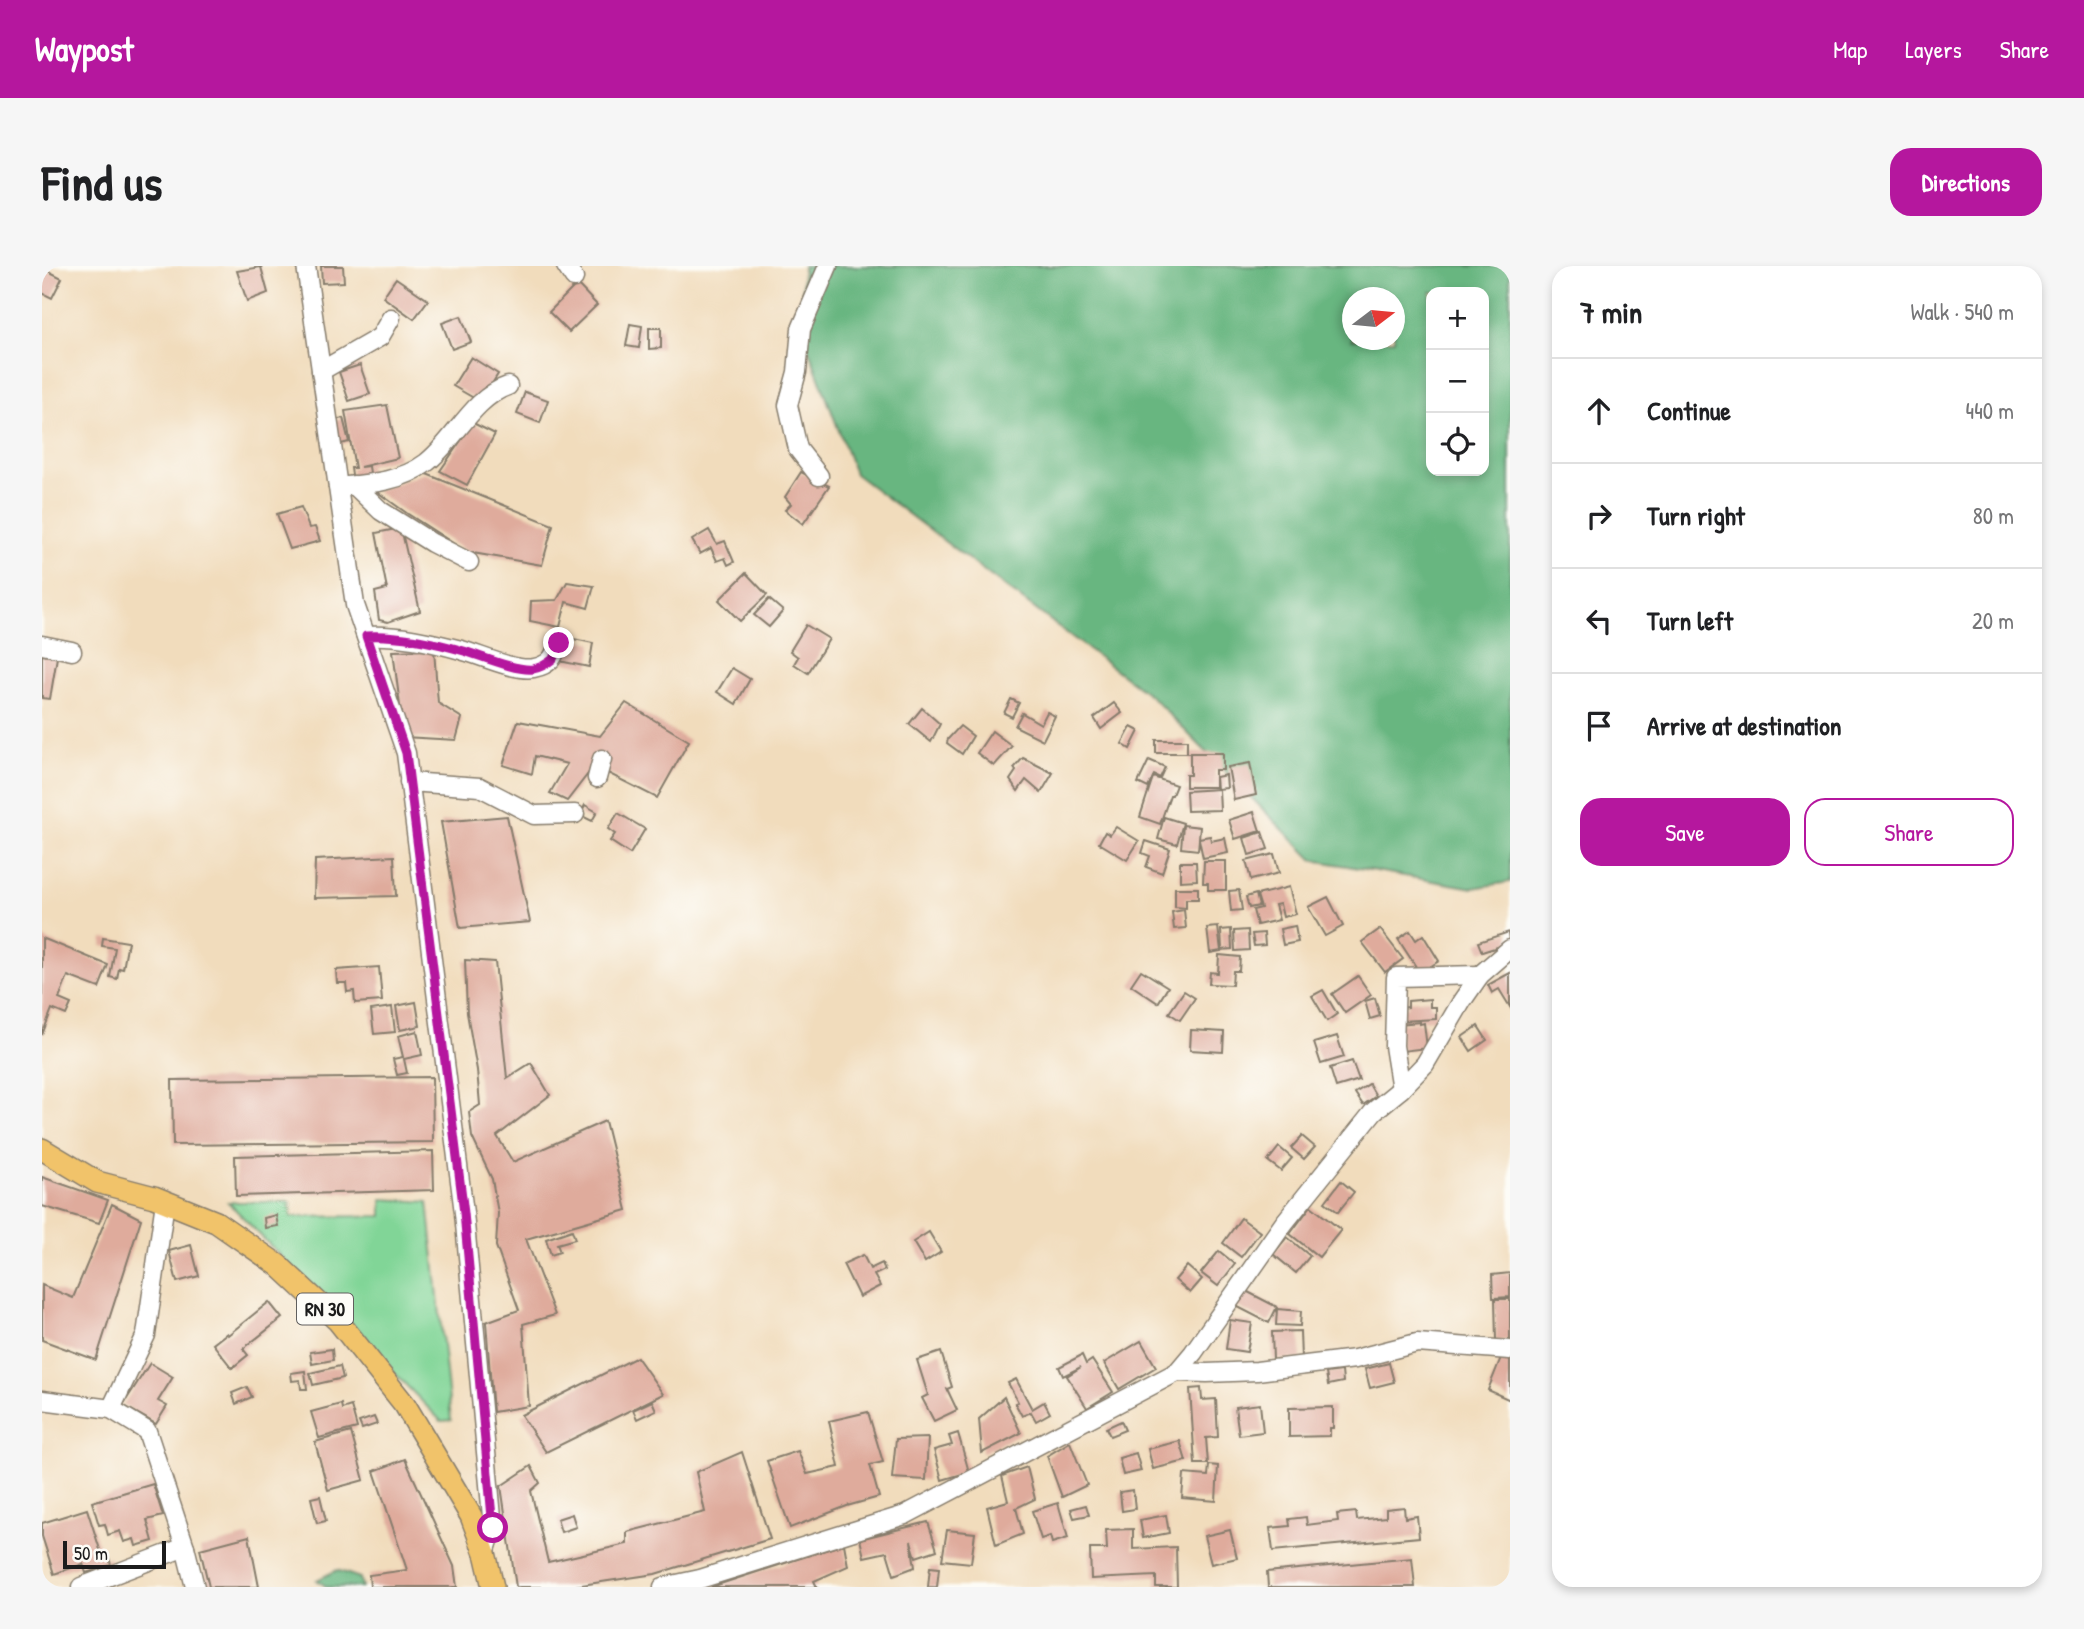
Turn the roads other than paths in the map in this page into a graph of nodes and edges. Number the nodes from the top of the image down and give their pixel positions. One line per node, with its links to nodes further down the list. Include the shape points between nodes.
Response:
1 (306, 266): 4 (street)
2 (828, 266): 6 (street, via 801,330 788,405 798,449)
3 (391, 318): 4 (street, via 380,337)
4 (321, 371): 7 (street)
5 (508, 386): 7 (street, via 486,398 426,463 383,482)
6 (819, 475)
7 (346, 486): 8 (street); 9 (street, via 355,605)
8 (469, 562)
9 (366, 636): 10 (street, via 402,638 532,669 553,659); 15 (street, via 406,753)
10 (559, 643)
11 (42, 645): 12 (street)
12 (72, 651)
13 (602, 759): 14 (street)
14 (597, 778)
15 (410, 782): 16 (street, via 480,787 534,815); 27 (street, via 464,1213 493,1528)
16 (575, 814)
17 (1510, 950): 18 (street)
18 (1480, 975): 19 (street, via 1426,1064); 19 (street, via 1396,977 1394,1046)
19 (1401, 1089): 23 (street, via 1374,1111 1284,1223)
20 (42, 1149): 21 (main road, RN 30, via 97,1182)
21 (164, 1202): 25 (street, via 146,1335); 27 (main road, RN 30, via 216,1223 278,1265 338,1321 405,1405 471,1516)
22 (1510, 1349): 23 (street, via 1417,1343 1355,1359 1269,1370)
23 (1177, 1373): 31 (street, via 905,1515)
24 (42, 1400): 25 (street)
25 (111, 1409): 26 (street, via 147,1431)
26 (185, 1548): 28 (street); 29 (street)
27 (485, 1553): 30 (main road, RN 30)
28 (80, 1587)
29 (195, 1587)
30 (493, 1587)
31 (663, 1587)

